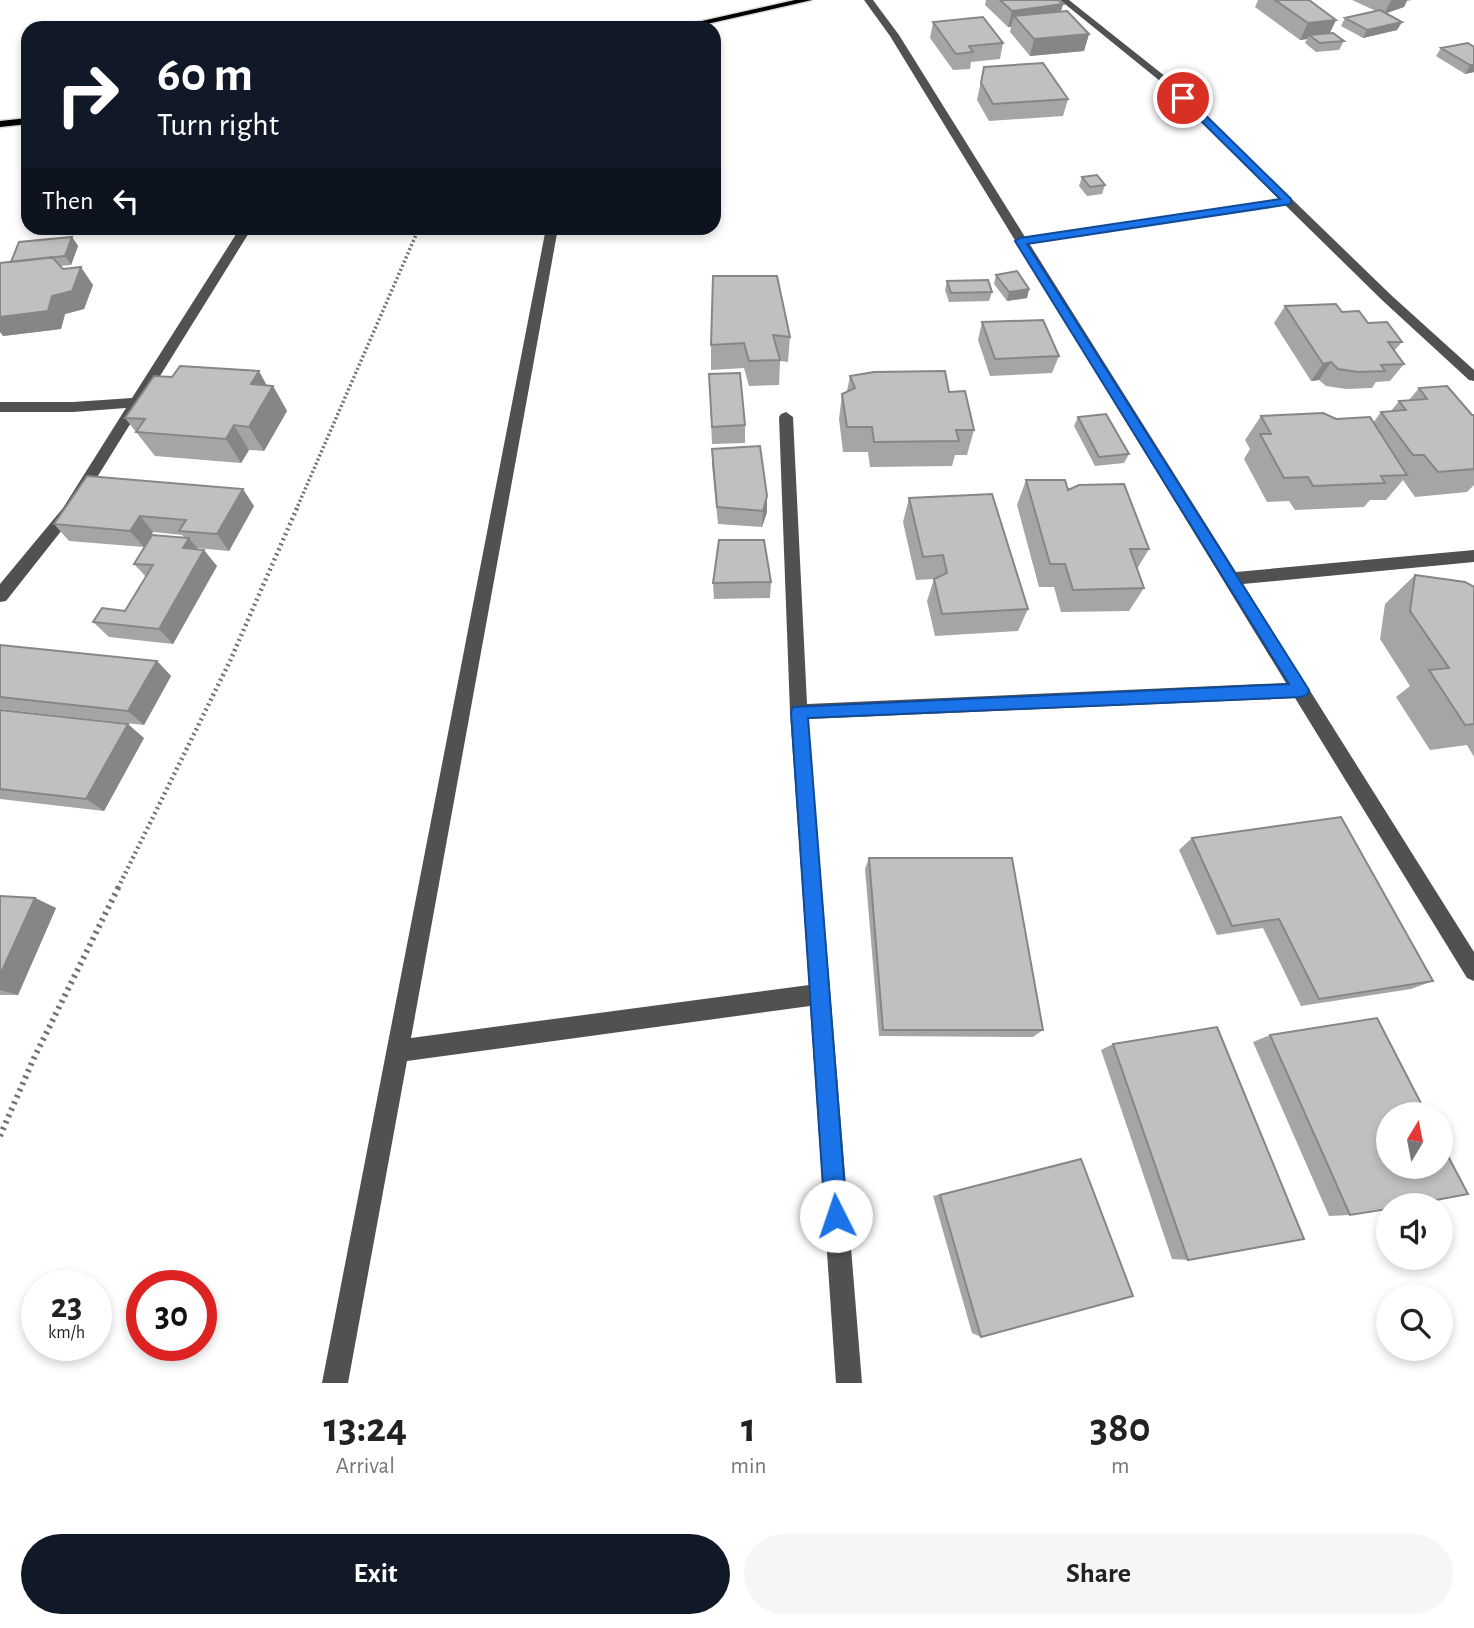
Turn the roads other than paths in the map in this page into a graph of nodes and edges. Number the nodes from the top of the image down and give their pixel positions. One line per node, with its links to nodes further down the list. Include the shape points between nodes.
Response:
1 (808, 0): 4 (main road)
2 (868, 0): 10 (street)
3 (1063, 0): 7 (street, via 1163,79)
4 (709, 21)
5 (21, 122): 6 (main road)
6 (0, 124)
7 (1288, 201): 10 (street); 11 (street)
8 (242, 235): 12 (street)
9 (551, 235): 22 (street)
10 (1020, 241): 16 (street)
11 (1473, 375)
12 (139, 402): 13 (street); 17 (street, via 68,512)
13 (0, 407)
14 (786, 417): 19 (street)
15 (1474, 556): 16 (street)
16 (1233, 579): 18 (street)
17 (0, 596)
18 (1301, 690): 19 (street); 20 (street)
19 (799, 712): 21 (street)
20 (1474, 971)
21 (818, 994): 22 (street); 24 (street)
22 (399, 1051): 23 (street)
23 (335, 1383)
24 (849, 1383)

